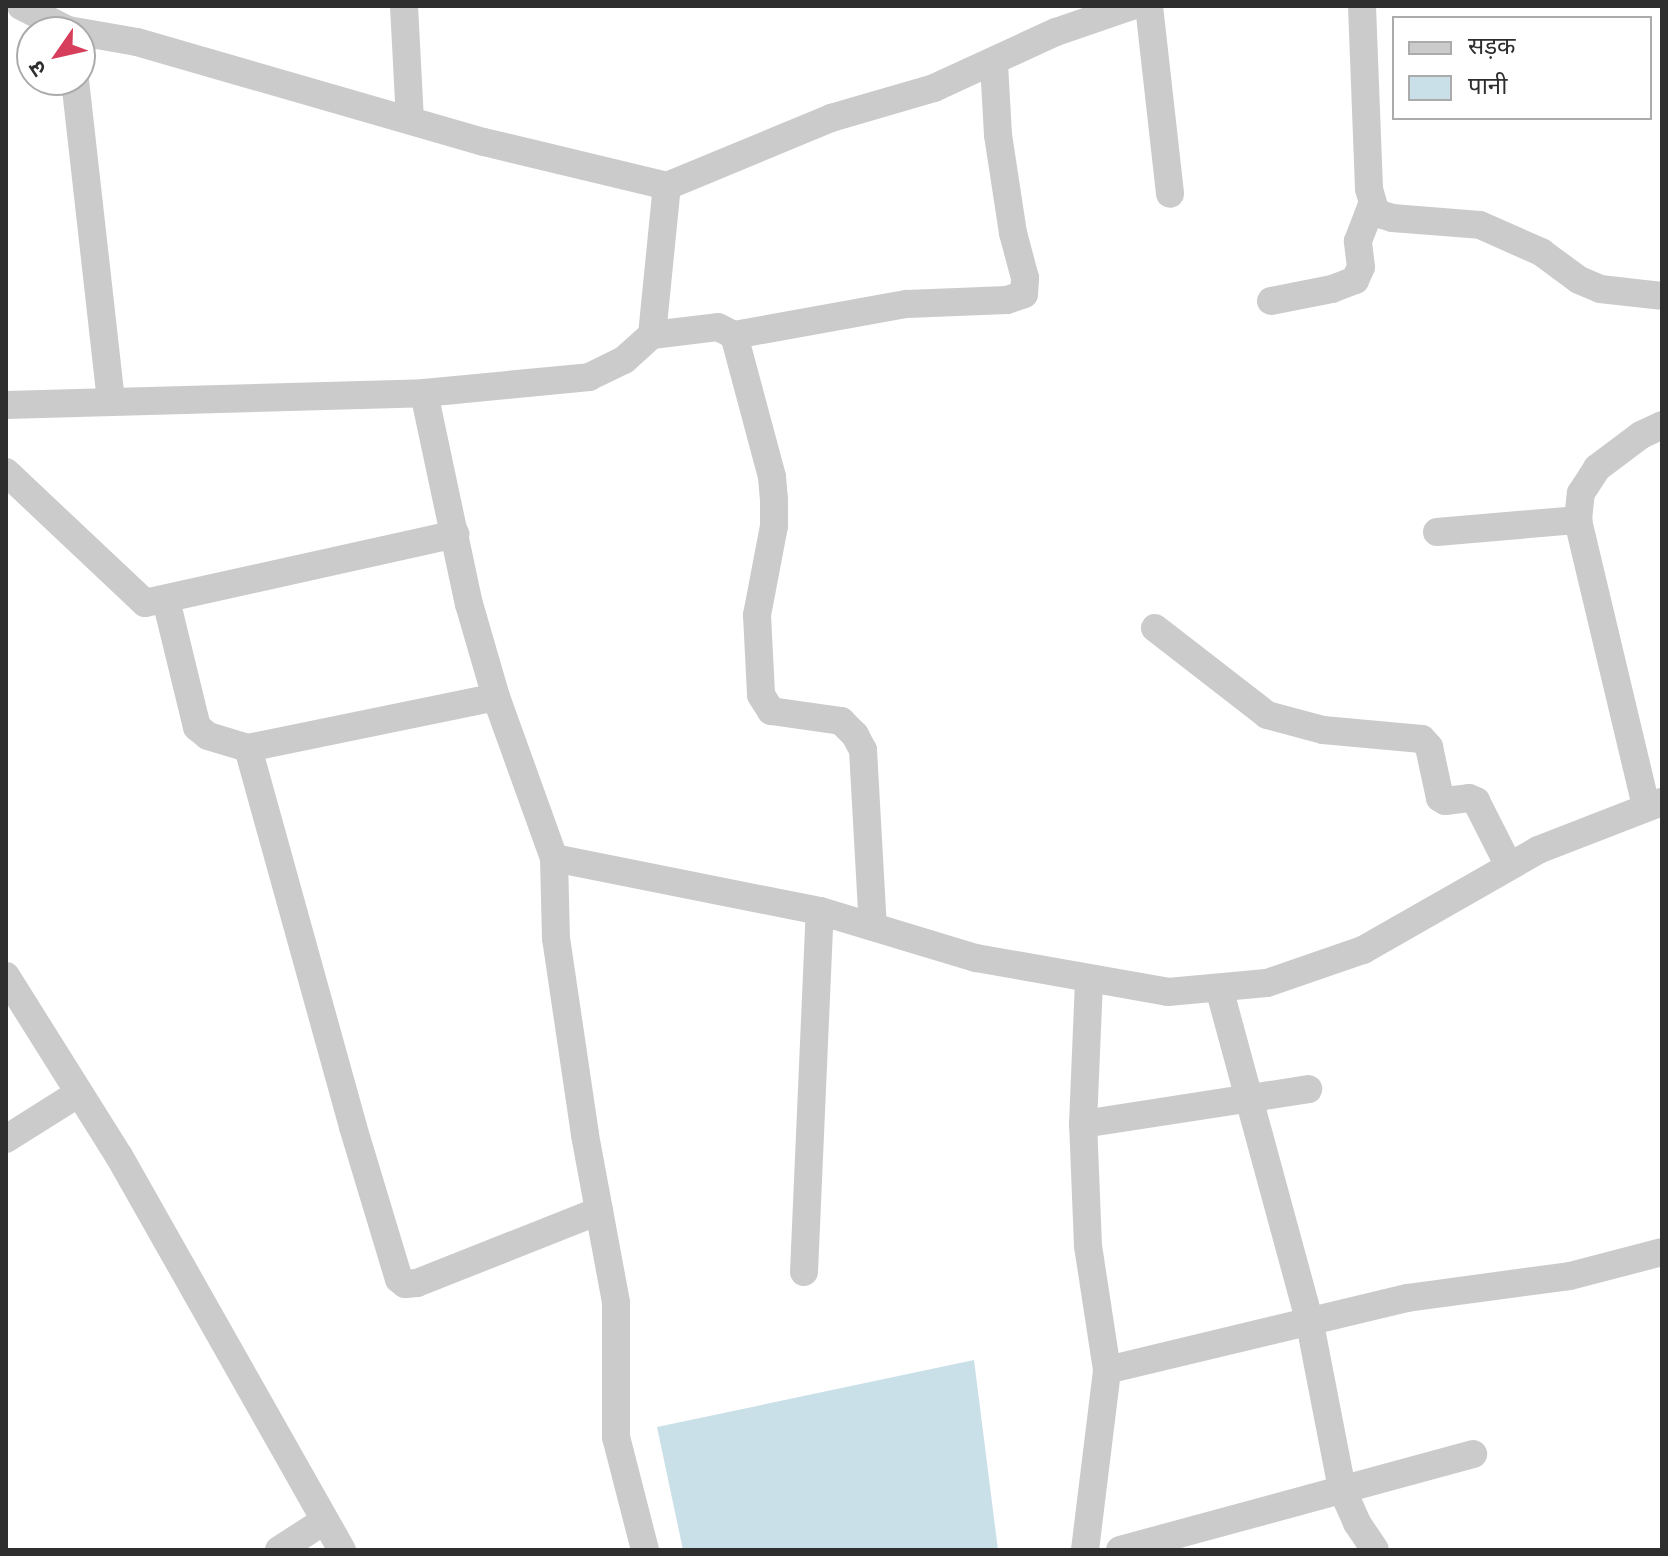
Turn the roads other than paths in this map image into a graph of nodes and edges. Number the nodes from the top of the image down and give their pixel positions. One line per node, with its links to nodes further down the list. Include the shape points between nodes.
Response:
1 (404, 6): 8 (street)
2 (1132, 6): 6 (street, via 1056,32)
3 (1149, 6): 10 (street)
4 (1362, 6): 11 (street)
5 (96, 35): 8 (street, via 137,42)
6 (994, 63): 9 (street, via 934,88 787,134); 15 (street, via 998,135 1024,294 1007,300 907,304)
7 (77, 96): 17 (street)
8 (410, 120): 9 (street)
9 (667, 186): 14 (street)
10 (1170, 194)
11 (1372, 204): 12 (street, via 1379,216 1480,225 1541,252 1600,289); 13 (street, via 1358,241 1361,267 1355,280)
12 (1662, 296)
13 (1271, 301)
14 (652, 335): 15 (street, via 718,327); 16 (street, via 624,360 589,377)
15 (734, 335): 32 (street, via 774,500 757,615 761,695 771,711 841,721 863,750)
16 (424, 393): 17 (street); 23 (street)
17 (111, 400): 18 (street)
18 (6, 405)
19 (1662, 425): 21 (street, via 1597,468 1581,493)
20 (6, 472): 24 (street, via 145,603)
21 (1578, 520): 22 (street); 28 (street)
22 (1437, 532)
23 (455, 534): 24 (street); 26 (street)
24 (166, 600): 27 (street, via 197,727 208,736)
25 (1155, 628): 30 (street, via 1267,715 1323,730 1422,739 1429,747 1437,793 1445,801 1476,801)
26 (496, 697): 27 (street); 29 (street)
27 (248, 748): 41 (street, via 399,1279 417,1283)
28 (1654, 804): 30 (street)
29 (554, 858): 31 (street); 41 (street, via 556,938)
30 (1509, 866): 35 (street, via 1363,950 1267,983)
31 (820, 911): 32 (street); 43 (street)
32 (873, 927): 34 (street, via 976,958)
33 (6, 976): 37 (street)
34 (1089, 980): 35 (street, via 1168,992); 39 (street)
35 (1219, 988): 38 (street)
36 (1308, 1089): 38 (street)
37 (79, 1093): 40 (street); 48 (street)
38 (1249, 1099): 39 (street); 44 (street)
39 (1083, 1124): 45 (street, via 1088,1246)
40 (6, 1139)
41 (599, 1211): 51 (street, via 616,1303 616,1437)
42 (1662, 1252): 44 (street, via 1570,1276 1407,1298)
43 (804, 1272)
44 (1309, 1319): 45 (street); 47 (street)
45 (1107, 1370): 52 (street)
46 (1473, 1454): 47 (street)
47 (1342, 1489): 53 (street); 54 (street)
48 (324, 1521): 49 (street); 50 (street)
49 (279, 1550)
50 (342, 1550)
51 (645, 1550)
52 (1085, 1550)
53 (1120, 1550)
54 (1375, 1550)

